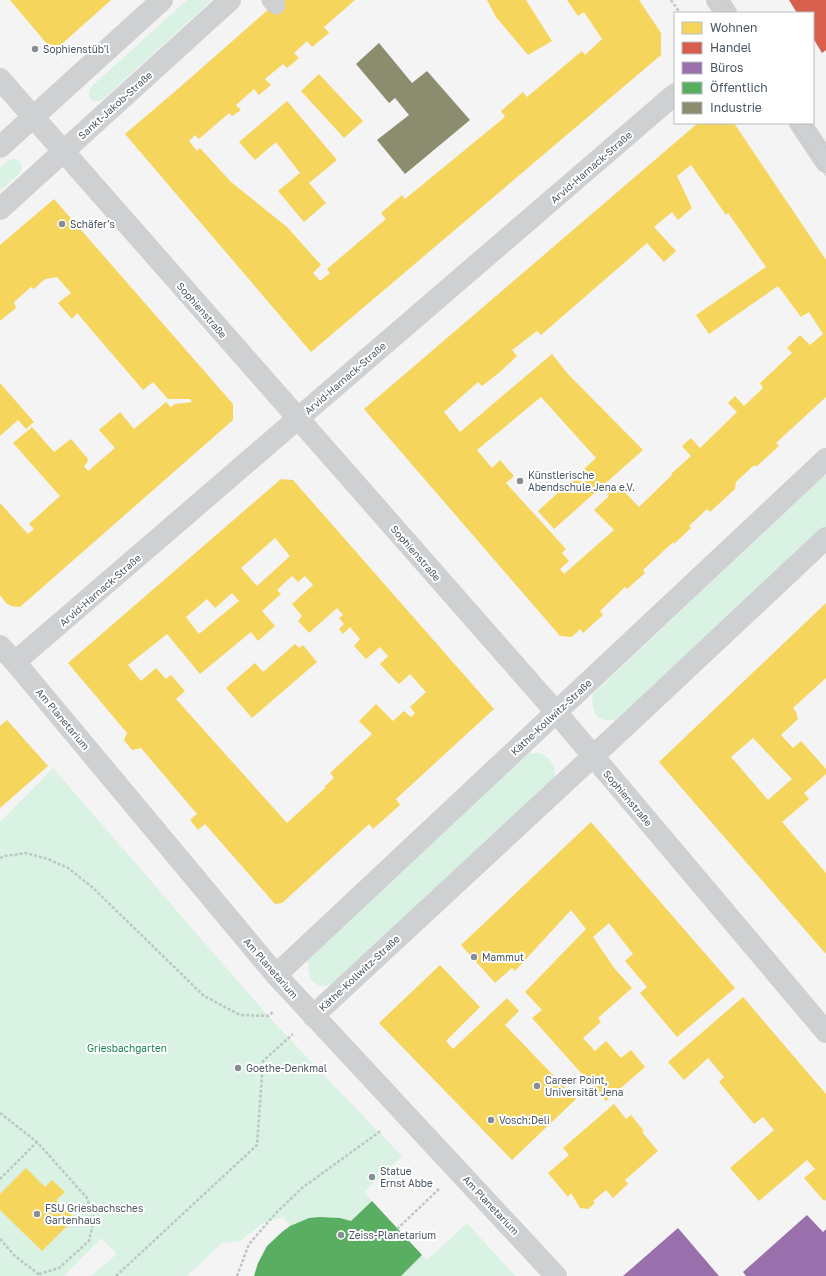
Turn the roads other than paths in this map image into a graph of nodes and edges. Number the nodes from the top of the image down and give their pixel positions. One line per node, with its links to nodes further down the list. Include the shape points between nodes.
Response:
1 (162, 0): 7 (street)
2 (230, 0): 10 (street, Sankt-Jakob-Straße)
3 (717, 0): 4 (street)
4 (725, 12)
5 (0, 79): 7 (street, Sophienstraße)
6 (674, 95): 13 (street, Arvid-Harnack-Straße)
7 (33, 117): 9 (street); 10 (street, Sophienstraße)
8 (801, 124): 11 (street)
9 (0, 147)
10 (63, 152): 12 (street, Sankt-Jakob-Straße); 13 (street, Sophienstraße)
11 (826, 162)
12 (0, 209)
13 (298, 418): 17 (street, Arvid-Harnack-Straße); 18 (street, Sophienstraße)
14 (826, 459): 18 (street, Käthe-Kollwitz-Straße)
15 (826, 538): 19 (street, Käthe-Kollwitz-Straße)
16 (0, 646): 17 (street, Am Planetarium)
17 (15, 662): 20 (street, Am Planetarium)
18 (556, 712): 19 (street, Sophienstraße); 20 (street, Käthe-Kollwitz-Straße)
19 (593, 756): 21 (street, Käthe-Kollwitz-Straße); 22 (street, Sophienstraße)
20 (276, 975): 21 (street, Am Planetarium)
21 (313, 1016): 23 (street, Am Planetarium)
22 (826, 1032)
23 (556, 1276)

